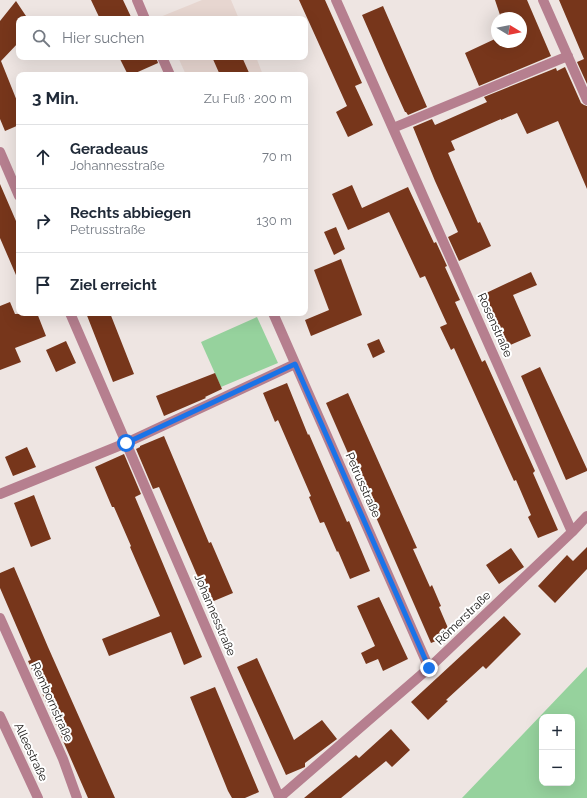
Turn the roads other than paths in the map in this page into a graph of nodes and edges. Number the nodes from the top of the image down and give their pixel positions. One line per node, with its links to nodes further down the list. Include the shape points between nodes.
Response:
1 (137, 0): 4 (street)
2 (336, 0): 9 (street, Rosenstraße)
3 (543, 0): 5 (street)
4 (144, 16)
5 (568, 56): 8 (street); 9 (street)
6 (163, 60): 7 (street)
7 (169, 72)
8 (587, 100)
9 (393, 128): 18 (street, Rosenstraße)
10 (0, 152): 11 (street)
11 (16, 189)
12 (71, 316): 15 (street, Johannesstraße)
13 (273, 316): 14 (street, Petrusstraße)
14 (295, 364): 15 (street); 20 (street, Petrusstraße)
15 (126, 443): 16 (street); 24 (street, Johannesstraße)
16 (0, 494)
17 (587, 516): 18 (street, Römerstraße)
18 (572, 532): 20 (street, Römerstraße)
19 (0, 618): 23 (street, Rembornstraße, via 63,759)
20 (429, 668): 24 (street, Römerstraße)
21 (0, 716): 22 (street, Alleestraße)
22 (38, 798)
23 (77, 798)
24 (279, 798)

